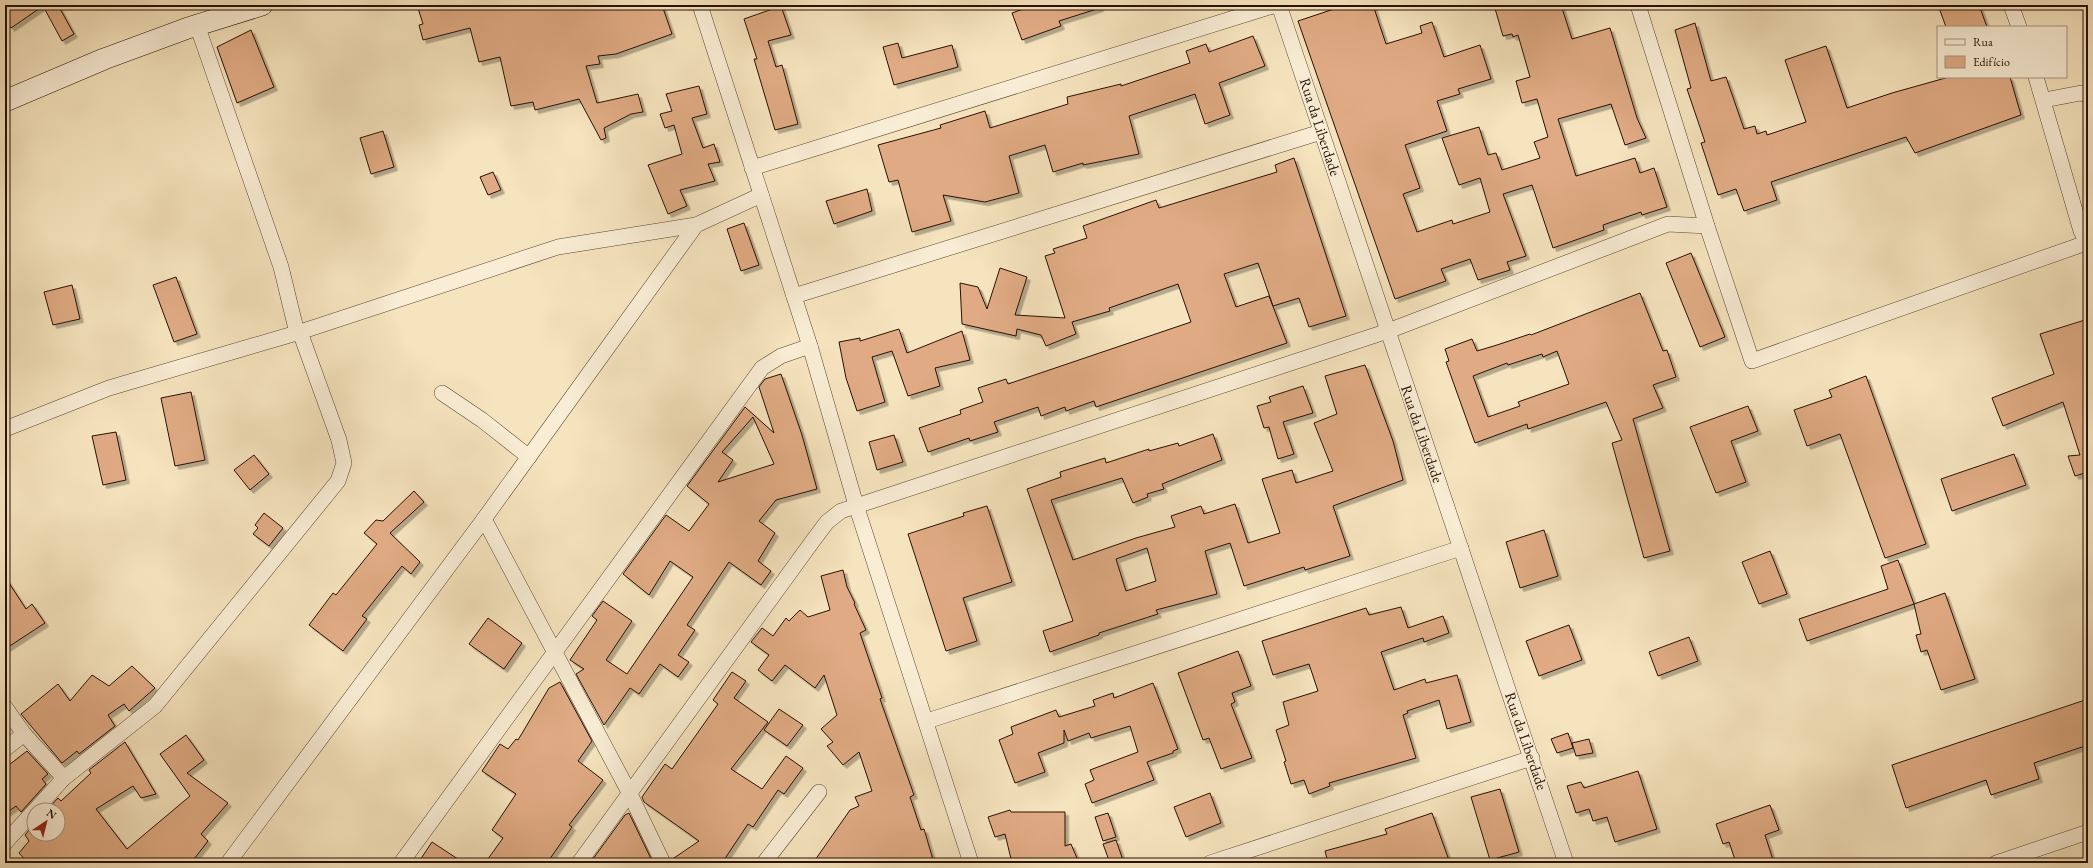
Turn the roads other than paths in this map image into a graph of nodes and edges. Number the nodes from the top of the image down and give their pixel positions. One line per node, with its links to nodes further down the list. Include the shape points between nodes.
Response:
1 (262, 5): 6 (main road)
2 (700, 5): 13 (street)
3 (1278, 5): 12 (street, Rua da Liberdade); 13 (street)
4 (1638, 5): 16 (street)
5 (2011, 5): 7 (street)
6 (197, 25): 10 (main road); 20 (street, via 281,267)
7 (2019, 26)
8 (2036, 78): 11 (street)
9 (2088, 95): 11 (street, via 2081,93)
10 (9, 96)
11 (2044, 100): 17 (street)
12 (1321, 132): 18 (street); 19 (street, Rua da Liberdade)
13 (752, 168): 14 (street)
14 (761, 195): 15 (street); 18 (street)
15 (696, 225): 20 (street, via 558,247); 24 (street)
16 (1707, 226): 17 (street, via 1752,361); 19 (street, via 1668,224)
17 (2087, 244)
18 (794, 296): 21 (street)
19 (1388, 331): 25 (street); 27 (street, Rua da Liberdade)
20 (299, 333): 23 (street, via 109,388); 34 (street, via 339,440 344,463 338,481 155,706)
21 (810, 346): 25 (street); 28 (street, via 781,356 762,368)
22 (442, 393): 24 (street)
23 (5, 428)
24 (529, 457): 26 (street)
25 (856, 506): 30 (street); 36 (street, via 841,511 827,522)
26 (484, 519): 28 (street); 41 (street)
27 (1461, 548): 30 (street); 33 (street, Rua da Liberdade)
28 (556, 653): 36 (street); 42 (street)
29 (5, 707): 31 (street)
30 (927, 721): 46 (street)
31 (24, 734): 32 (street); 34 (street)
32 (5, 749)
33 (1532, 758): 47 (street); 48 (street, Rua da Liberdade)
34 (64, 778): 37 (street)
35 (819, 792): 45 (street)
36 (630, 794): 43 (street); 44 (street)
37 (42, 802)
38 (26, 820): 40 (street)
39 (2088, 832): 49 (street)
40 (5, 843)
41 (228, 863)
42 (401, 863)
43 (578, 863)
44 (663, 863)
45 (764, 863)
46 (971, 863)
47 (1210, 863)
48 (1566, 863)
49 (1996, 863)

